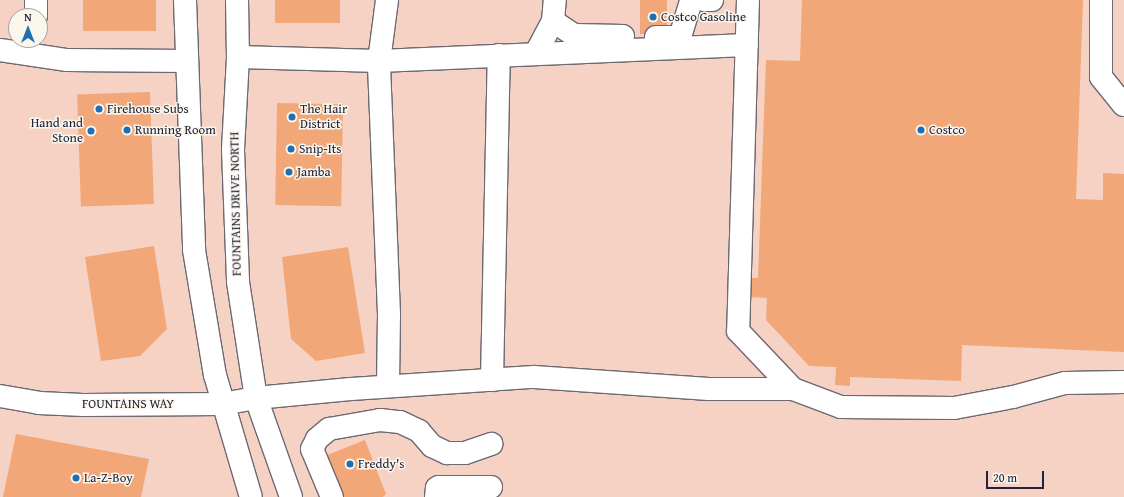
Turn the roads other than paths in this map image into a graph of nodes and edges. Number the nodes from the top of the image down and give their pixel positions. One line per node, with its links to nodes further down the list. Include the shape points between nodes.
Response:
1 (185, 0): 16 (street)
2 (237, 0): 15 (street, FOUNTAINS DRIVE NORTH)
3 (387, 0): 17 (street)
4 (691, 0): 9 (street, via 680,38 574,35)
5 (704, 0): 6 (street)
6 (712, 0)
7 (748, 0): 10 (street)
8 (1101, 0): 18 (street, via 1101,76)
9 (554, 11): 13 (street)
10 (747, 46): 13 (street); 22 (street, via 738,331)
11 (37, 48): 12 (street); 16 (street, via 67,60)
12 (0, 50)
13 (536, 53): 14 (street)
14 (500, 55): 17 (street); 19 (street)
15 (238, 57): 17 (street); 24 (street, FOUNTAINS DRIVE NORTH, via 233,150 235,240 243,319)
16 (186, 61): 25 (street, via 194,250)
17 (379, 61): 21 (street, via 390,314)
18 (1123, 104)
19 (492, 380): 21 (street, FOUNTAINS WAY); 22 (street, FOUNTAINS WAY, via 534,378 709,389)
20 (1124, 382): 22 (street, via 1065,383 1013,397 954,408 841,407)
21 (388, 386): 24 (street, FOUNTAINS WAY)
22 (793, 389)
23 (0, 396): 25 (street, FOUNTAINS WAY, via 39,403 83,405)
24 (256, 398): 25 (street, FOUNTAINS WAY); 29 (street, FOUNTAINS DRIVE NORTH)
25 (222, 404): 28 (street)
26 (491, 444): 30 (street, via 465,453 447,453 432,446 418,431 400,422 387,421 329,429 317,439 312,449)
27 (491, 487): 31 (street, via 439,487)
28 (251, 497)
29 (291, 497)
30 (332, 497)
31 (436, 497)

